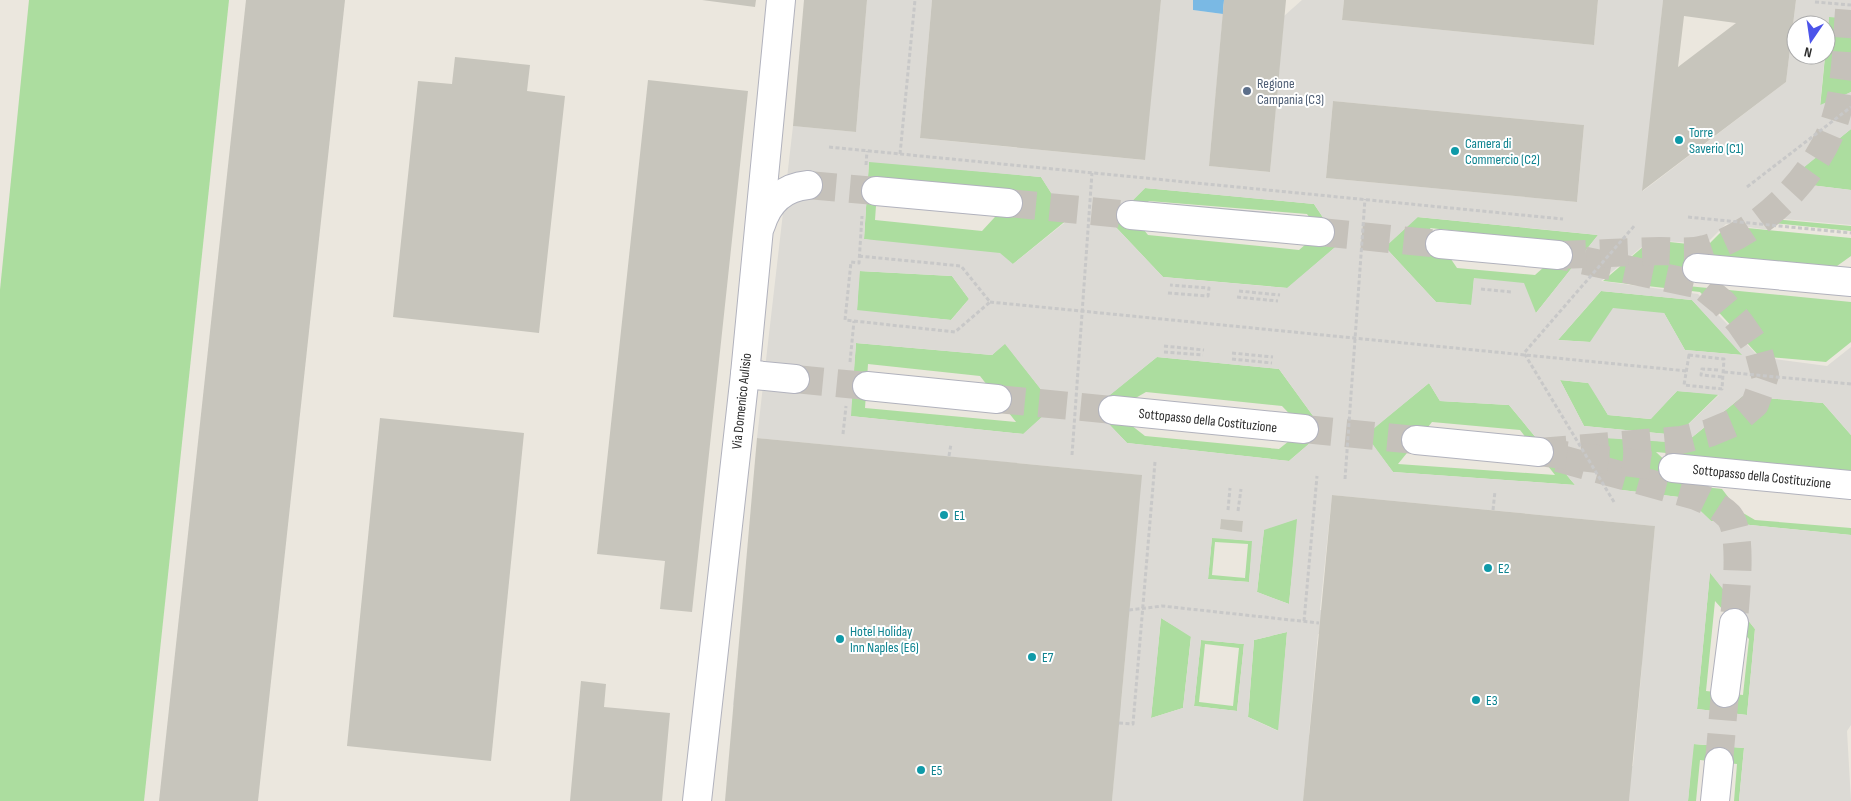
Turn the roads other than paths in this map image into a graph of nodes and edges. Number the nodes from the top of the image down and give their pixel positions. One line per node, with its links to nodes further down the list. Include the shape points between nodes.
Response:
1 (781, 0): 7 (main road, Via Domenico Aulisio)
2 (808, 185): 7 (main road, via 797,186 776,199 764,216)
3 (868, 190): 4 (main road)
4 (1008, 203)
5 (1131, 215): 6 (main road)
6 (1320, 232)
7 (758, 234): 12 (main road, Via Domenico Aulisio)
8 (1440, 244): 9 (main road)
9 (1558, 255)
10 (1698, 268): 11 (main road)
11 (1851, 282)
12 (745, 374): 13 (main road); 25 (main road, Via Domenico Aulisio)
13 (795, 379)
14 (867, 386): 15 (main road)
15 (997, 399)
16 (1112, 410): 17 (main road, Sottopasso della Costituzione)
17 (1304, 429)
18 (1416, 440): 19 (main road)
19 (1539, 452)
20 (1673, 468): 21 (main road, Sottopasso della Costituzione)
21 (1851, 485)
22 (1734, 623): 23 (main road)
23 (1725, 693)
24 (1719, 762): 26 (main road)
25 (696, 801)
26 (1715, 801)

